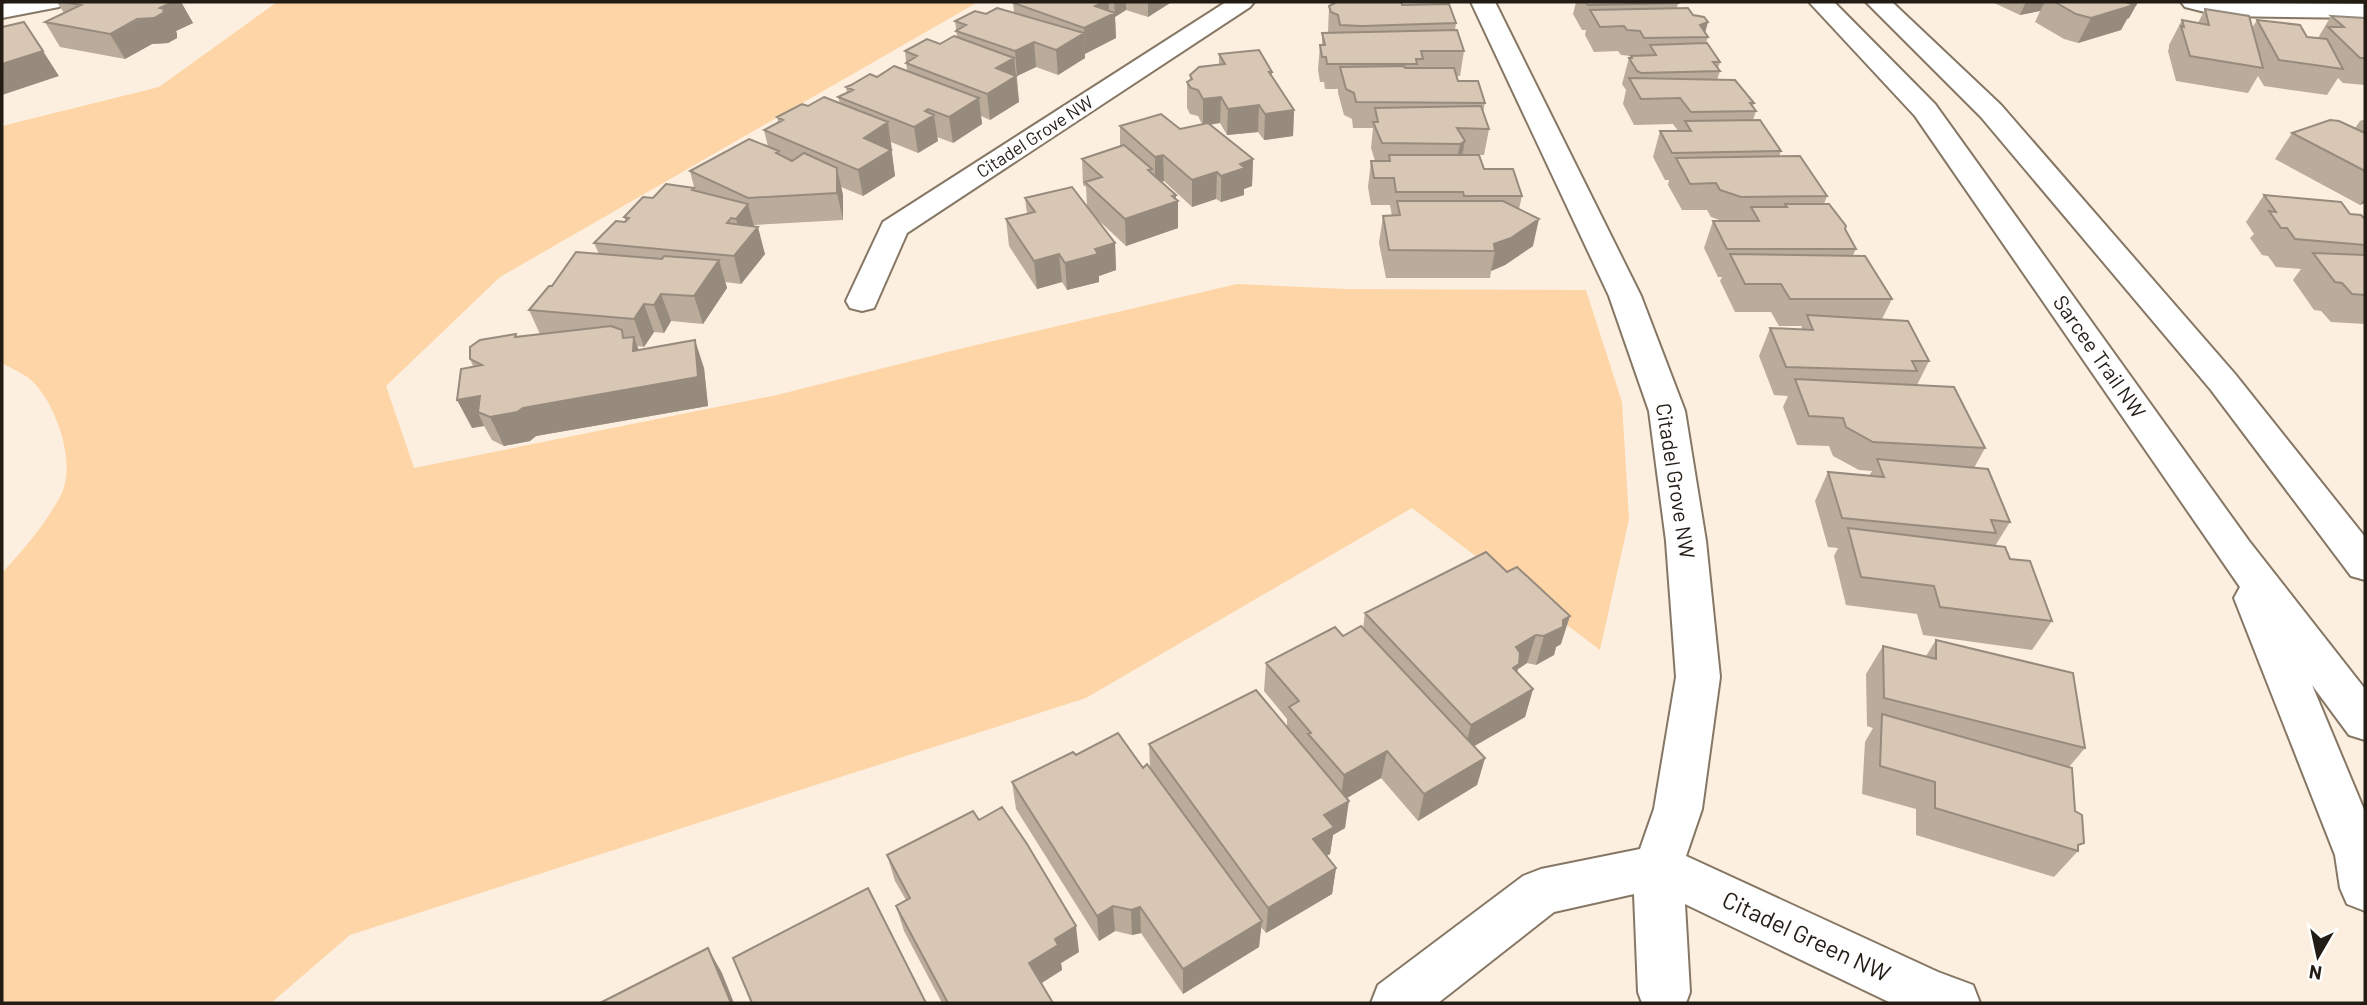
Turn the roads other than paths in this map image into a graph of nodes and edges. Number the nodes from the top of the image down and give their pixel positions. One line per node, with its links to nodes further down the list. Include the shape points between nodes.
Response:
1 (51, 2): 7 (street)
2 (1242, 2): 9 (street, Citadel Grove NW, via 894,228)
3 (1483, 2): 13 (street, Citadel Grove NW, via 1625,296 1667,411 1686,541 1698,677 1678,809)
4 (1821, 2): 10 (street, Sarcee Trail NW, via 1925,110)
5 (1878, 2): 11 (street, via 2000,122 2223,382)
6 (2193, 2): 8 (street, via 2221,9)
7 (2, 11)
8 (2365, 11)
9 (862, 301)
10 (2235, 551): 12 (street, Sarcee Trail NW); 14 (street, via 2359,855)
11 (2365, 565)
12 (2365, 722)
13 (1658, 867): 15 (street); 16 (street, via 1541,892); 17 (street, Citadel Green NW)
14 (2365, 888)
15 (1666, 999)
16 (1397, 1003)
17 (1954, 1003)

